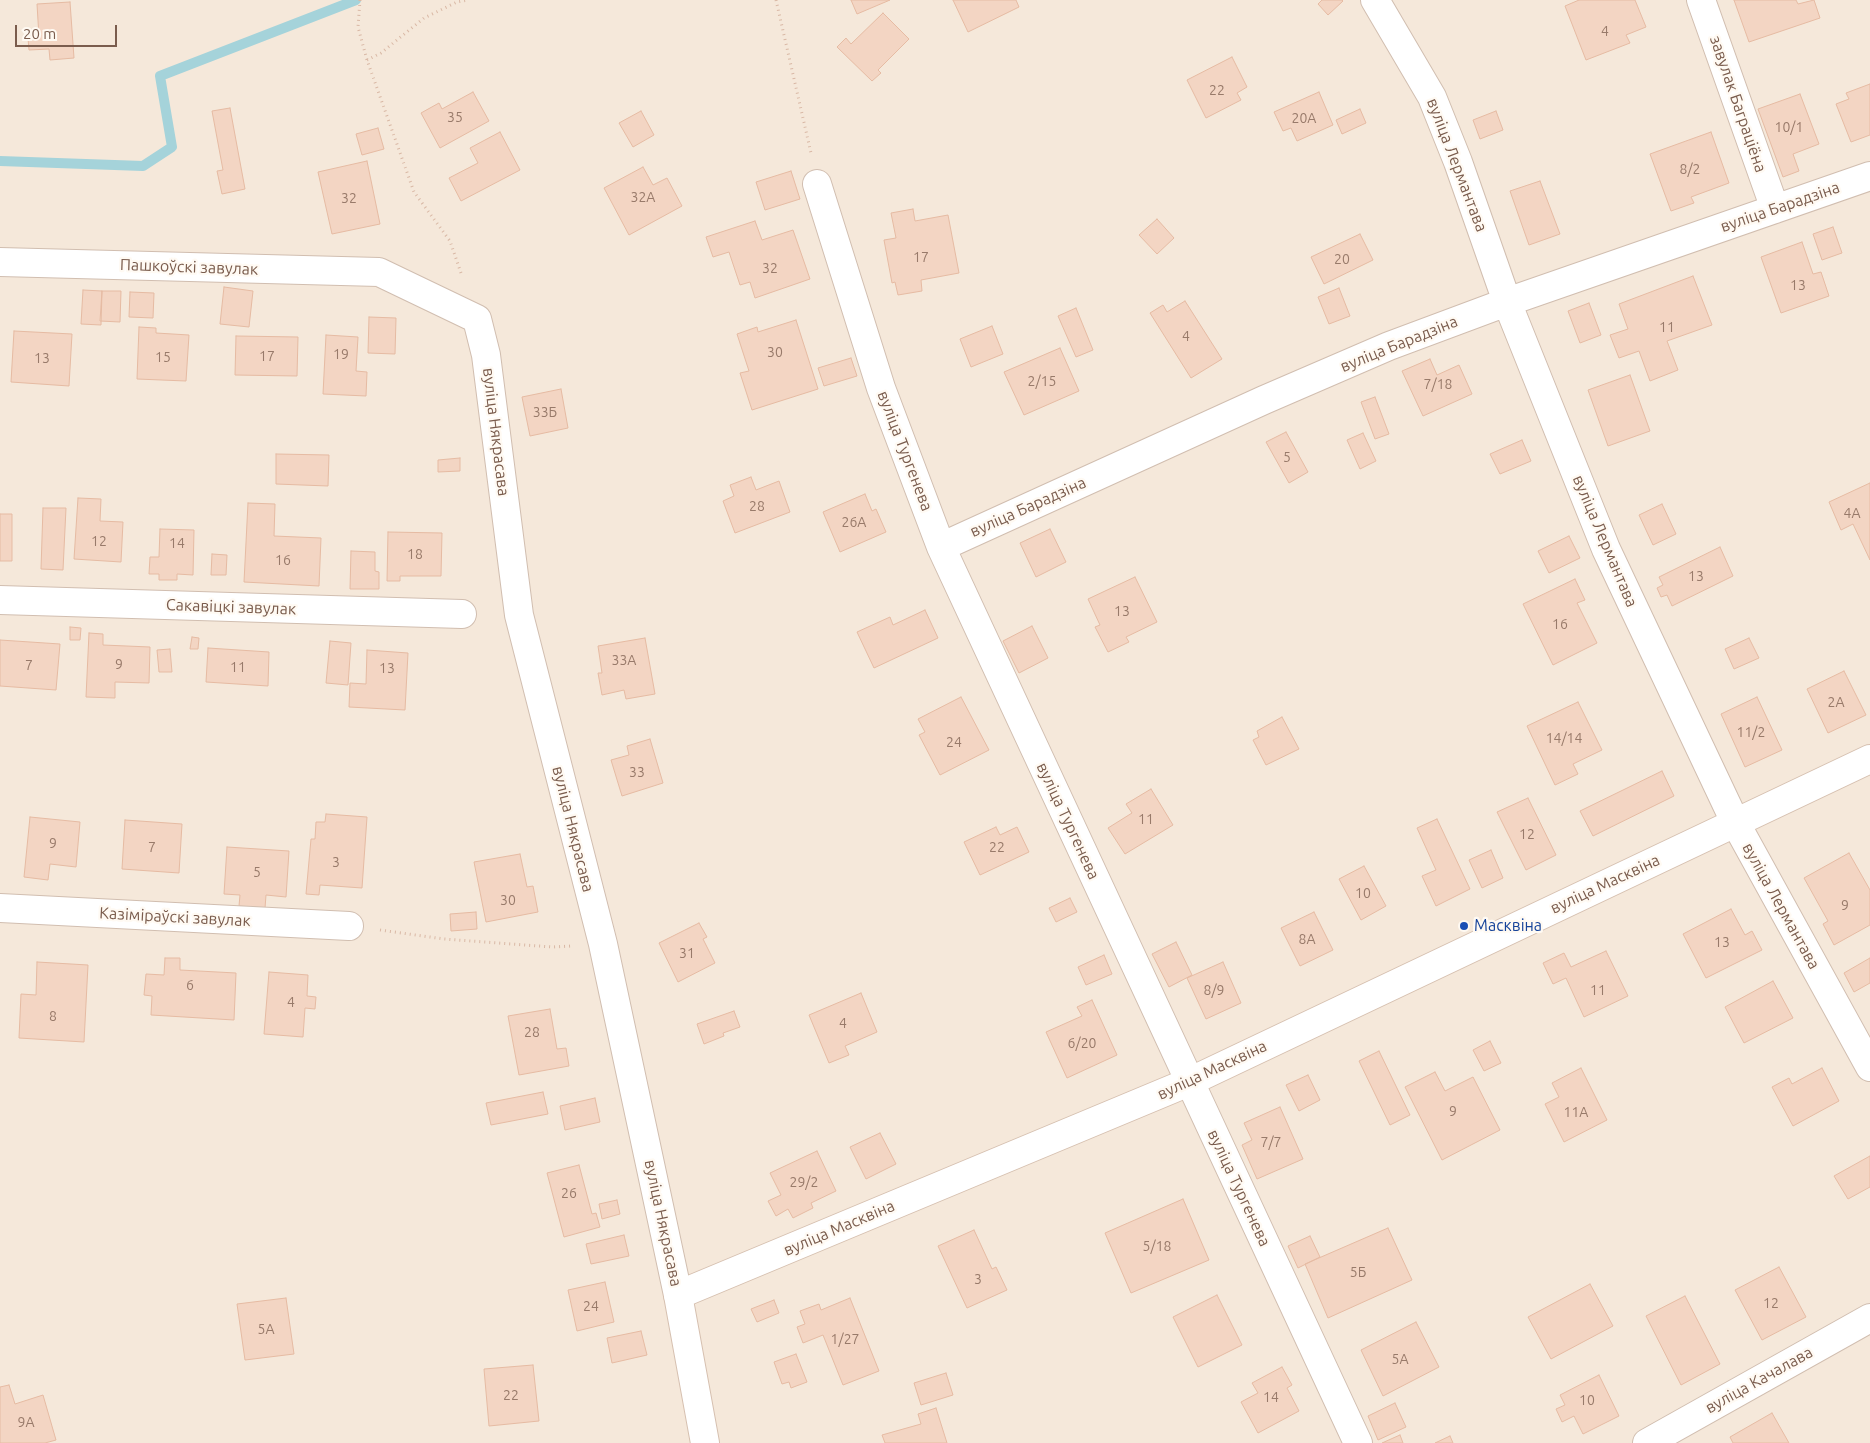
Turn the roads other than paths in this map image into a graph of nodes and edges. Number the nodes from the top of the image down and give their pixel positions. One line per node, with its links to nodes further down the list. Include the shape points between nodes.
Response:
1 (1375, 0): 8 (street, вуліца Лермантава, via 1432,97)
2 (1701, 0): 5 (street, завулак Баграціёна)
3 (1870, 176): 5 (street, вуліца Барадзіна)
4 (818, 184): 9 (street, вуліца Тургенева, via 881,388)
5 (1775, 209): 8 (street, вуліца Барадзіна)
6 (0, 262): 7 (street, Пашкоўскі завулак)
7 (379, 272): 18 (street, вуліца Някрасава, via 477,319 486,354 520,615 603,944)
8 (1507, 302): 9 (street, вуліца Барадзіна, via 1389,346 1255,404); 13 (street, вуліца Лермантава, via 1606,549)
9 (941, 547): 17 (street, вуліца Тургенева)
10 (0, 600): 11 (street, Сакавіцкі завулак)
11 (462, 614)
12 (1870, 759): 13 (street, вуліца Масквіна)
13 (1735, 822): 16 (street, вуліца Лермантава); 17 (street, вуліца Масквіна)
14 (0, 908): 15 (street, Казіміраўскі завулак)
15 (349, 926)
16 (1870, 1067)
17 (1189, 1082): 18 (street, вуліца Масквіна); 21 (street, вуліца Тургенева)
18 (678, 1294): 20 (street, вуліца Някрасава)
19 (1870, 1318): 22 (street, вуліца Качалава)
20 (705, 1443)
21 (1358, 1443)
22 (1648, 1443)

